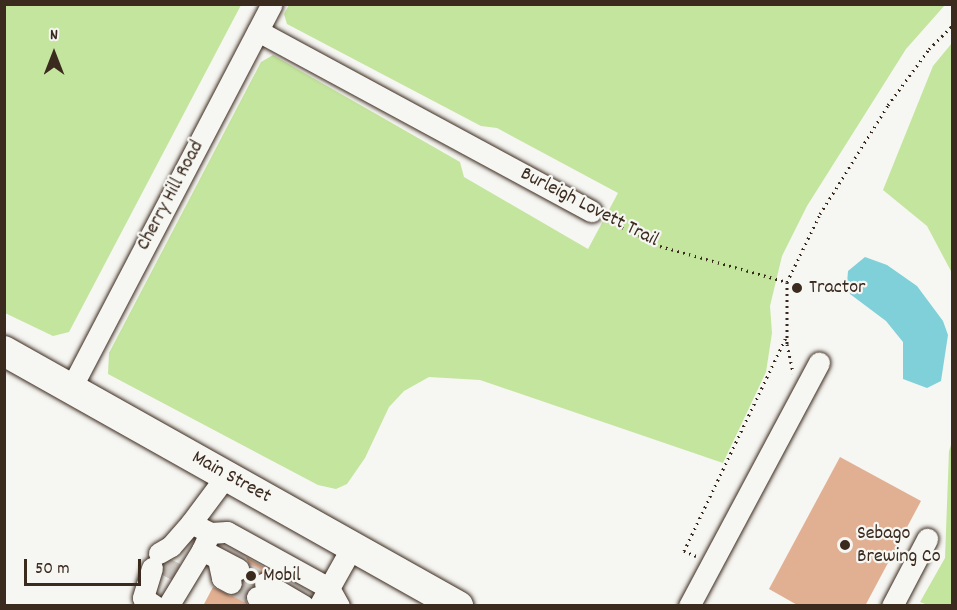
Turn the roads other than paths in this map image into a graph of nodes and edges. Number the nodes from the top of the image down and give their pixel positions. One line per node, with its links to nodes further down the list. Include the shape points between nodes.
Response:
1 (272, 4): 2 (street, Cherry Hill Road)
2 (258, 31): 3 (street, Burleigh Lovett Trail); 6 (street, Cherry Hill Road)
3 (591, 211)
4 (4, 351): 6 (highway, Main Street)
5 (819, 363): 19 (street)
6 (71, 388): 7 (highway, Main Street)
7 (226, 476): 8 (street); 10 (highway, Main Street)
8 (191, 523): 11 (street); 16 (street, via 161,564 143,598)
9 (927, 540): 20 (street)
10 (352, 546): 14 (street); 18 (highway, Main Street)
11 (210, 548): 12 (street); 14 (street, via 227,532); 17 (street)
12 (235, 576)
13 (261, 590): 15 (street)
14 (329, 600)
15 (292, 601)
16 (155, 606)
17 (168, 606)
18 (458, 606)
19 (689, 606)
20 (892, 606)

